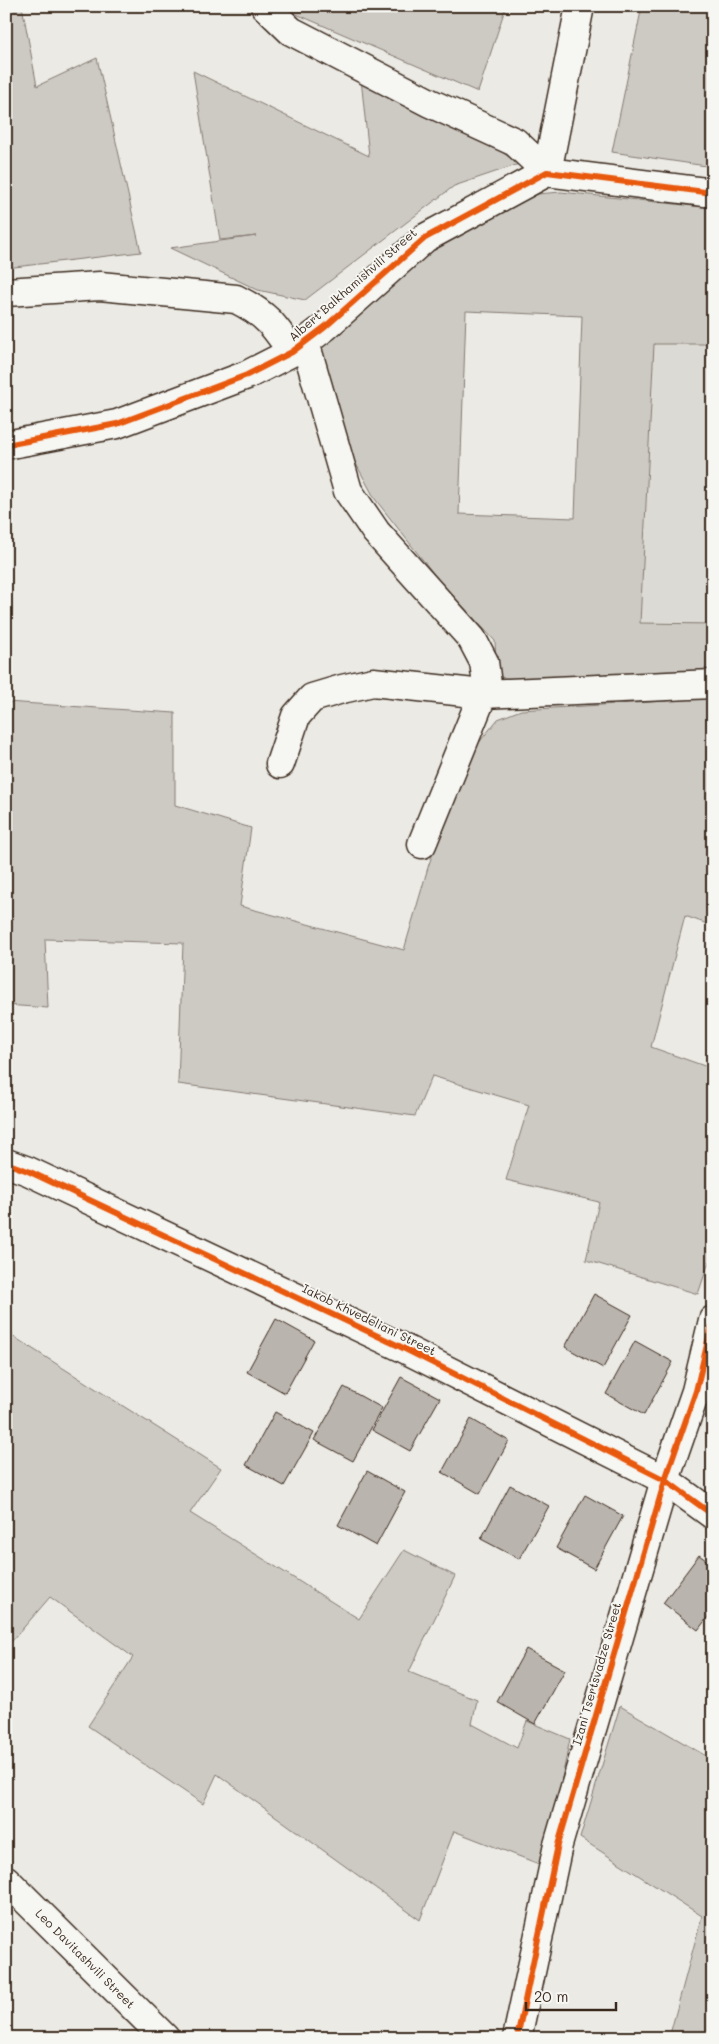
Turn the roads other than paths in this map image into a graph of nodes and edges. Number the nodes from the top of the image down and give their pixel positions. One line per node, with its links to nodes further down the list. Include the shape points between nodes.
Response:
1 (265, 6): 3 (street, via 291,31 430,103 515,142)
2 (580, 6): 3 (street)
3 (547, 172): 4 (street); 6 (street, Albert Balkhamishvili Street, via 425,238)
4 (713, 193)
5 (6, 292): 6 (street, via 100,286 236,299 256,309)
6 (298, 347): 7 (street, Albert Balkhamishvili Street, via 247,375 117,424); 9 (street, via 348,491 376,532 472,640 484,662 487,684)
7 (6, 445)
8 (713, 684): 9 (street)
9 (483, 694): 10 (street, via 373,682 312,698 296,716); 11 (street)
10 (280, 764)
11 (422, 844)
12 (6, 1163): 14 (street, Iakob Khvedeliani Street, via 399,1346)
13 (713, 1320): 14 (street, Izani Tsertsvadze Street, via 696,1391)
14 (665, 1480): 15 (street, Iakob Khvedeliani Street); 18 (street, Izani Tsertsvadze Street, via 558,1845)
15 (713, 1516)
16 (6, 1880): 17 (street, Leo Davitashvili Street)
17 (165, 2038)
18 (517, 2038)

